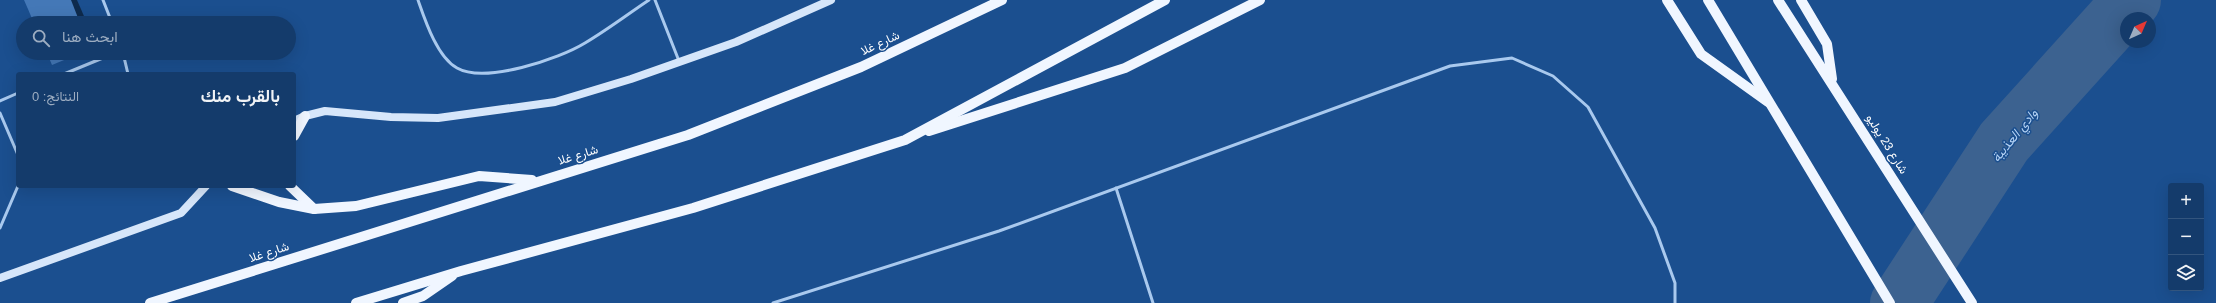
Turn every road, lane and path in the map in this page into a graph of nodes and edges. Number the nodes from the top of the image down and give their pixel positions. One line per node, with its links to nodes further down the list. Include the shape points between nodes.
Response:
1 (103, 0): 13 (lane)
2 (418, 0): 3 (lane, via 443,55 457,68 477,73 497,73 526,66 584,44)
3 (649, 0)
4 (655, 0): 16 (lane)
5 (831, 0): 16 (street, via 736,42)
6 (1002, 0): 29 (main road, شارع غلا, via 861,67 702,129)
7 (1165, 0): 27 (main road)
8 (1260, 0): 27 (main road, via 1125,68)
9 (1667, 0): 22 (main road, via 1701,54)
10 (1708, 0): 22 (main road)
11 (1778, 0): 19 (main road, شارع 23 يوليو)
12 (1801, 0): 19 (main road, via 1827,44)
13 (109, 16)
14 (98, 60): 17 (lane)
15 (125, 60): 18 (lane)
16 (680, 62): 24 (street, via 547,103 438,118 325,111)
17 (69, 72)
18 (128, 72)
19 (1832, 83): 48 (main road, شارع 23 يوليو)
20 (16, 94): 21 (lane)
21 (0, 101)
22 (1772, 105): 47 (main road)
23 (0, 113): 28 (lane)
24 (305, 116): 25 (street); 26 (main road)
25 (296, 120)
26 (296, 132)
27 (905, 140): 37 (main road, via 693,208)
28 (16, 150)
29 (538, 180): 35 (main road, via 479,176 356,206); 40 (main road, شارع غلا)
30 (17, 188): 36 (lane)
31 (204, 188): 38 (street, via 181,213)
32 (238, 188): 35 (main road, via 279,202)
33 (292, 188): 35 (main road)
34 (1116, 188): 39 (lane, via 999,231); 45 (lane); 46 (lane, via 1450,66 1512,58 1553,76 1588,107 1655,228 1675,283)
35 (314, 209)
36 (0, 228)
37 (461, 271): 41 (main road); 42 (main road, via 423,296)
38 (0, 278)
39 (785, 299): 43 (lane); 44 (lane)
40 (150, 303)
41 (356, 303)
42 (403, 303)
43 (773, 303)
44 (786, 303)
45 (1153, 303)
46 (1675, 303)
47 (1890, 303)
48 (1972, 303)

